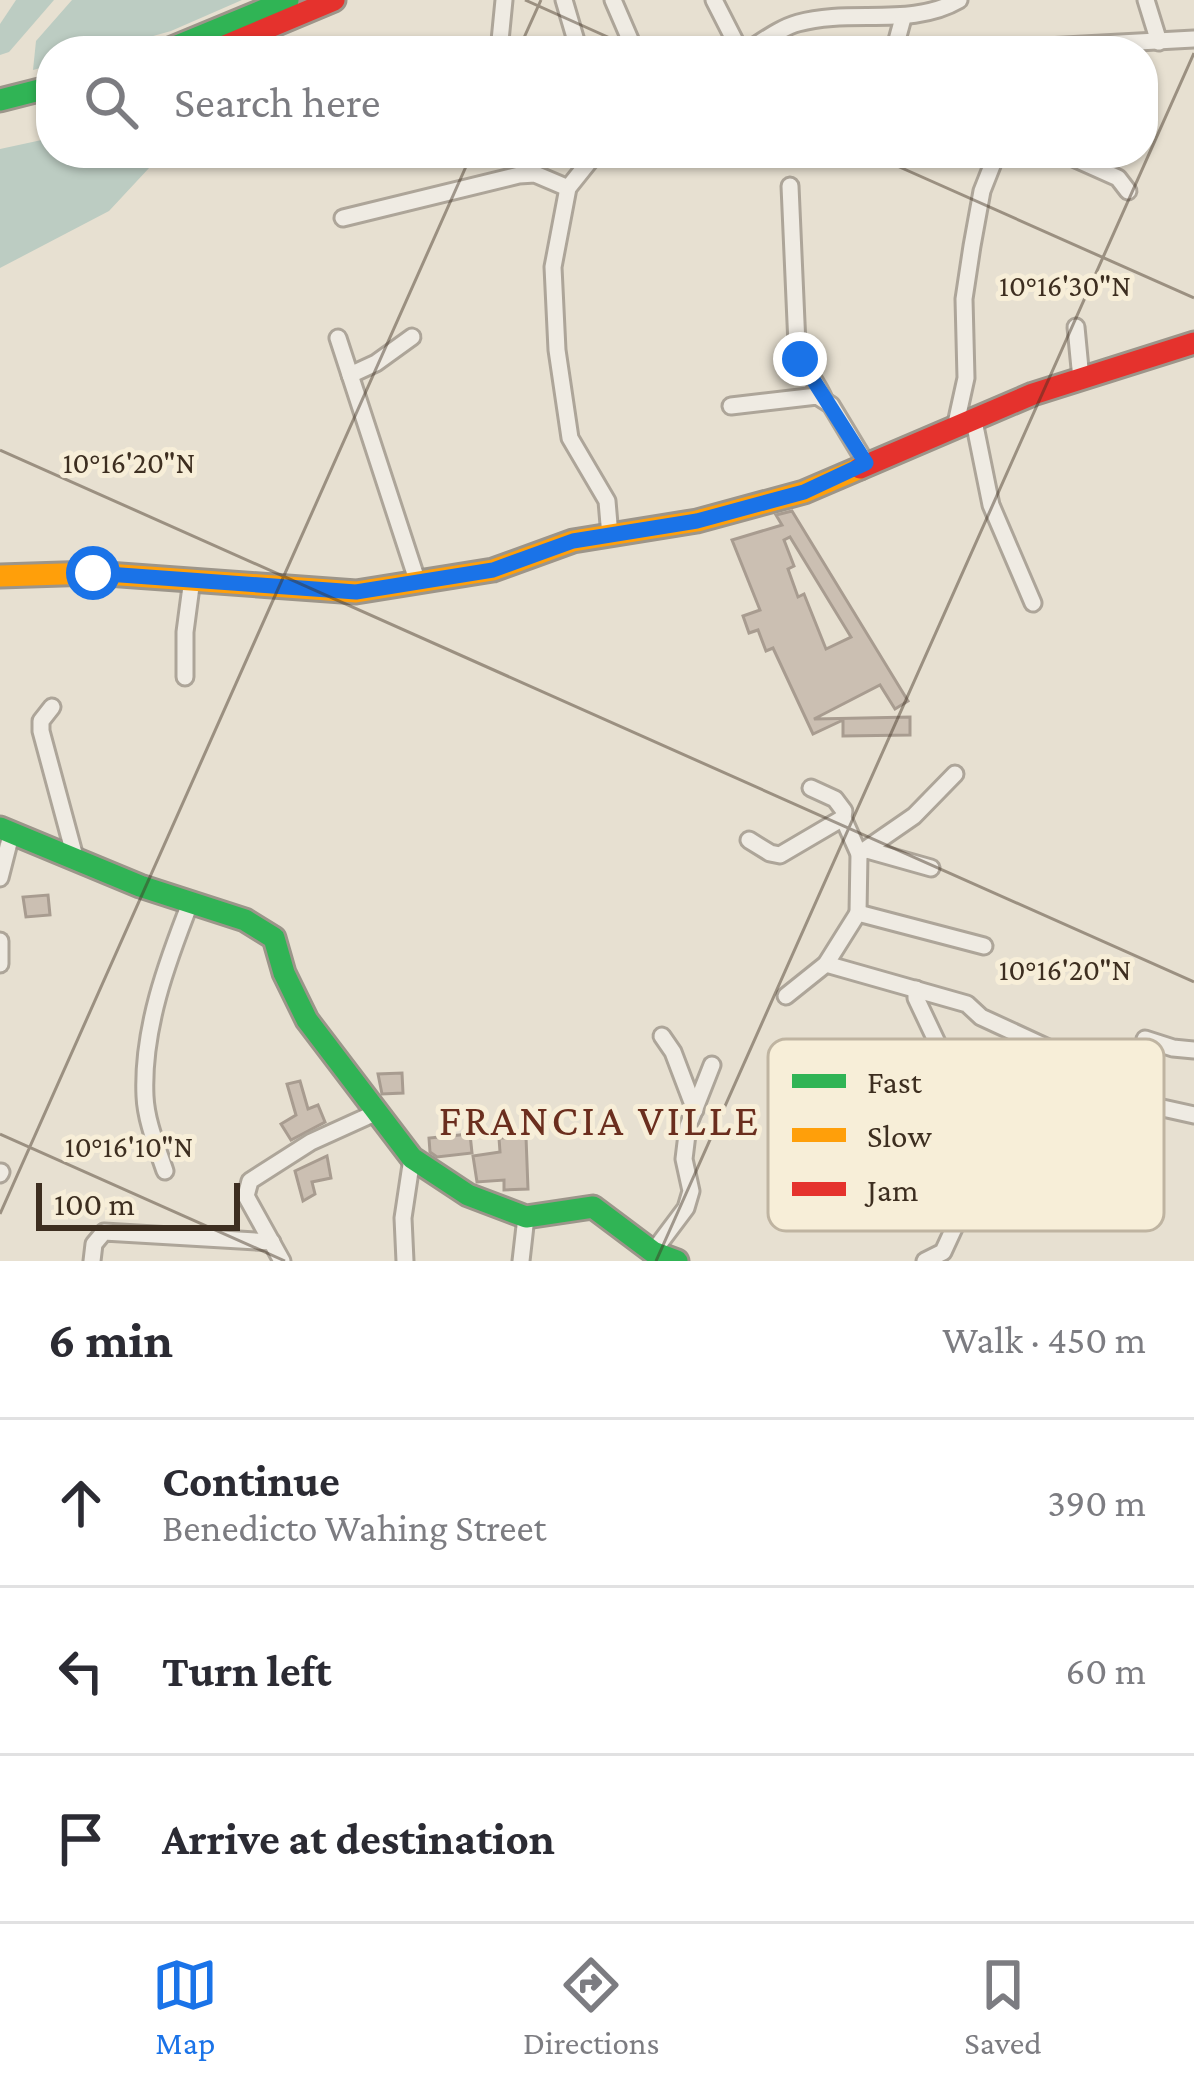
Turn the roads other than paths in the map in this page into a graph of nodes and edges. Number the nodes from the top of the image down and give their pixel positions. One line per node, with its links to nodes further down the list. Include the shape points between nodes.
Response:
1 (288, 0): 11 (street)
2 (334, 0): 12 (street)
3 (504, 0): 13 (street)
4 (564, 0): 14 (street)
5 (613, 0): 15 (street)
6 (714, 0): 16 (street)
7 (959, 0): 9 (street)
8 (1146, 0): 19 (street)
9 (920, 5): 10 (street)
10 (903, 17): 17 (street, via 799,23); 18 (street)
11 (201, 36)
12 (249, 36)
13 (500, 36)
14 (575, 36)
15 (628, 36)
16 (735, 36)
17 (773, 36)
18 (898, 36)
19 (1157, 36)
20 (1158, 39): 22 (street)
21 (1194, 40): 22 (street)
22 (1159, 42)
23 (36, 91): 24 (street)
24 (0, 100)
25 (36, 108): 26 (street)
26 (0, 116)
27 (584, 168): 31 (street)
28 (991, 168): 42 (street, via 964,299)
29 (1096, 168): 32 (street)
30 (790, 186): 40 (street, via 797,345)
31 (568, 188): 33 (street, via 519,175); 44 (street, via 553,267 557,350 570,438 607,501)
32 (1128, 191)
33 (343, 218)
34 (1076, 328): 39 (street)
35 (412, 337): 38 (street)
36 (338, 338): 38 (street)
37 (1194, 343): 39 (street)
38 (350, 375): 47 (street)
39 (1081, 379): 42 (street)
40 (824, 399): 41 (street); 43 (street)
41 (731, 406)
42 (964, 425): 43 (street); 48 (street)
43 (866, 463): 44 (street, via 762,504)
44 (610, 536): 47 (street)
45 (0, 576): 46 (street)
46 (192, 579): 47 (street, via 356,592); 49 (street)
47 (418, 583)
48 (1034, 603)
49 (185, 677)
50 (52, 707): 57 (street, via 41,731)
51 (955, 774): 56 (street)
52 (811, 788): 53 (street, via 841,803)
53 (843, 818): 55 (street, via 780,854); 56 (street)
54 (6, 831): 57 (street); 59 (street)
55 (749, 840)
56 (863, 852): 58 (street); 61 (street)
57 (75, 857): 60 (street)
58 (931, 868)
59 (0, 878)
60 (191, 901): 76 (street, via 274,938 307,1020); 79 (street, via 163,974 147,1053 145,1100)
61 (858, 913): 63 (street); 65 (street)
62 (0, 941): 64 (street)
63 (984, 946)
64 (0, 964)
65 (826, 964): 66 (street); 67 (street)
66 (916, 989): 69 (street); 70 (street, via 968,1004)
67 (785, 996)
68 (662, 1036): 75 (street)
69 (937, 1039)
70 (1028, 1039)
71 (1164, 1045): 72 (street)
72 (1194, 1050)
73 (712, 1065): 75 (street)
74 (1164, 1108): 77 (street)
75 (695, 1110): 83 (street, via 685,1144 686,1208)
76 (375, 1113): 78 (street); 82 (street, via 250,1180 246,1196)
77 (1194, 1114)
78 (412, 1158): 80 (street, via 468,1195); 86 (street)
79 (165, 1171)
80 (526, 1217): 83 (street, via 593,1208); 87 (street)
81 (954, 1231): 89 (street)
82 (272, 1242): 84 (street, via 104,1232); 85 (street)
83 (653, 1252): 88 (street)
84 (92, 1261)
85 (282, 1261)
86 (405, 1261)
87 (521, 1261)
88 (676, 1261)
89 (926, 1261)

